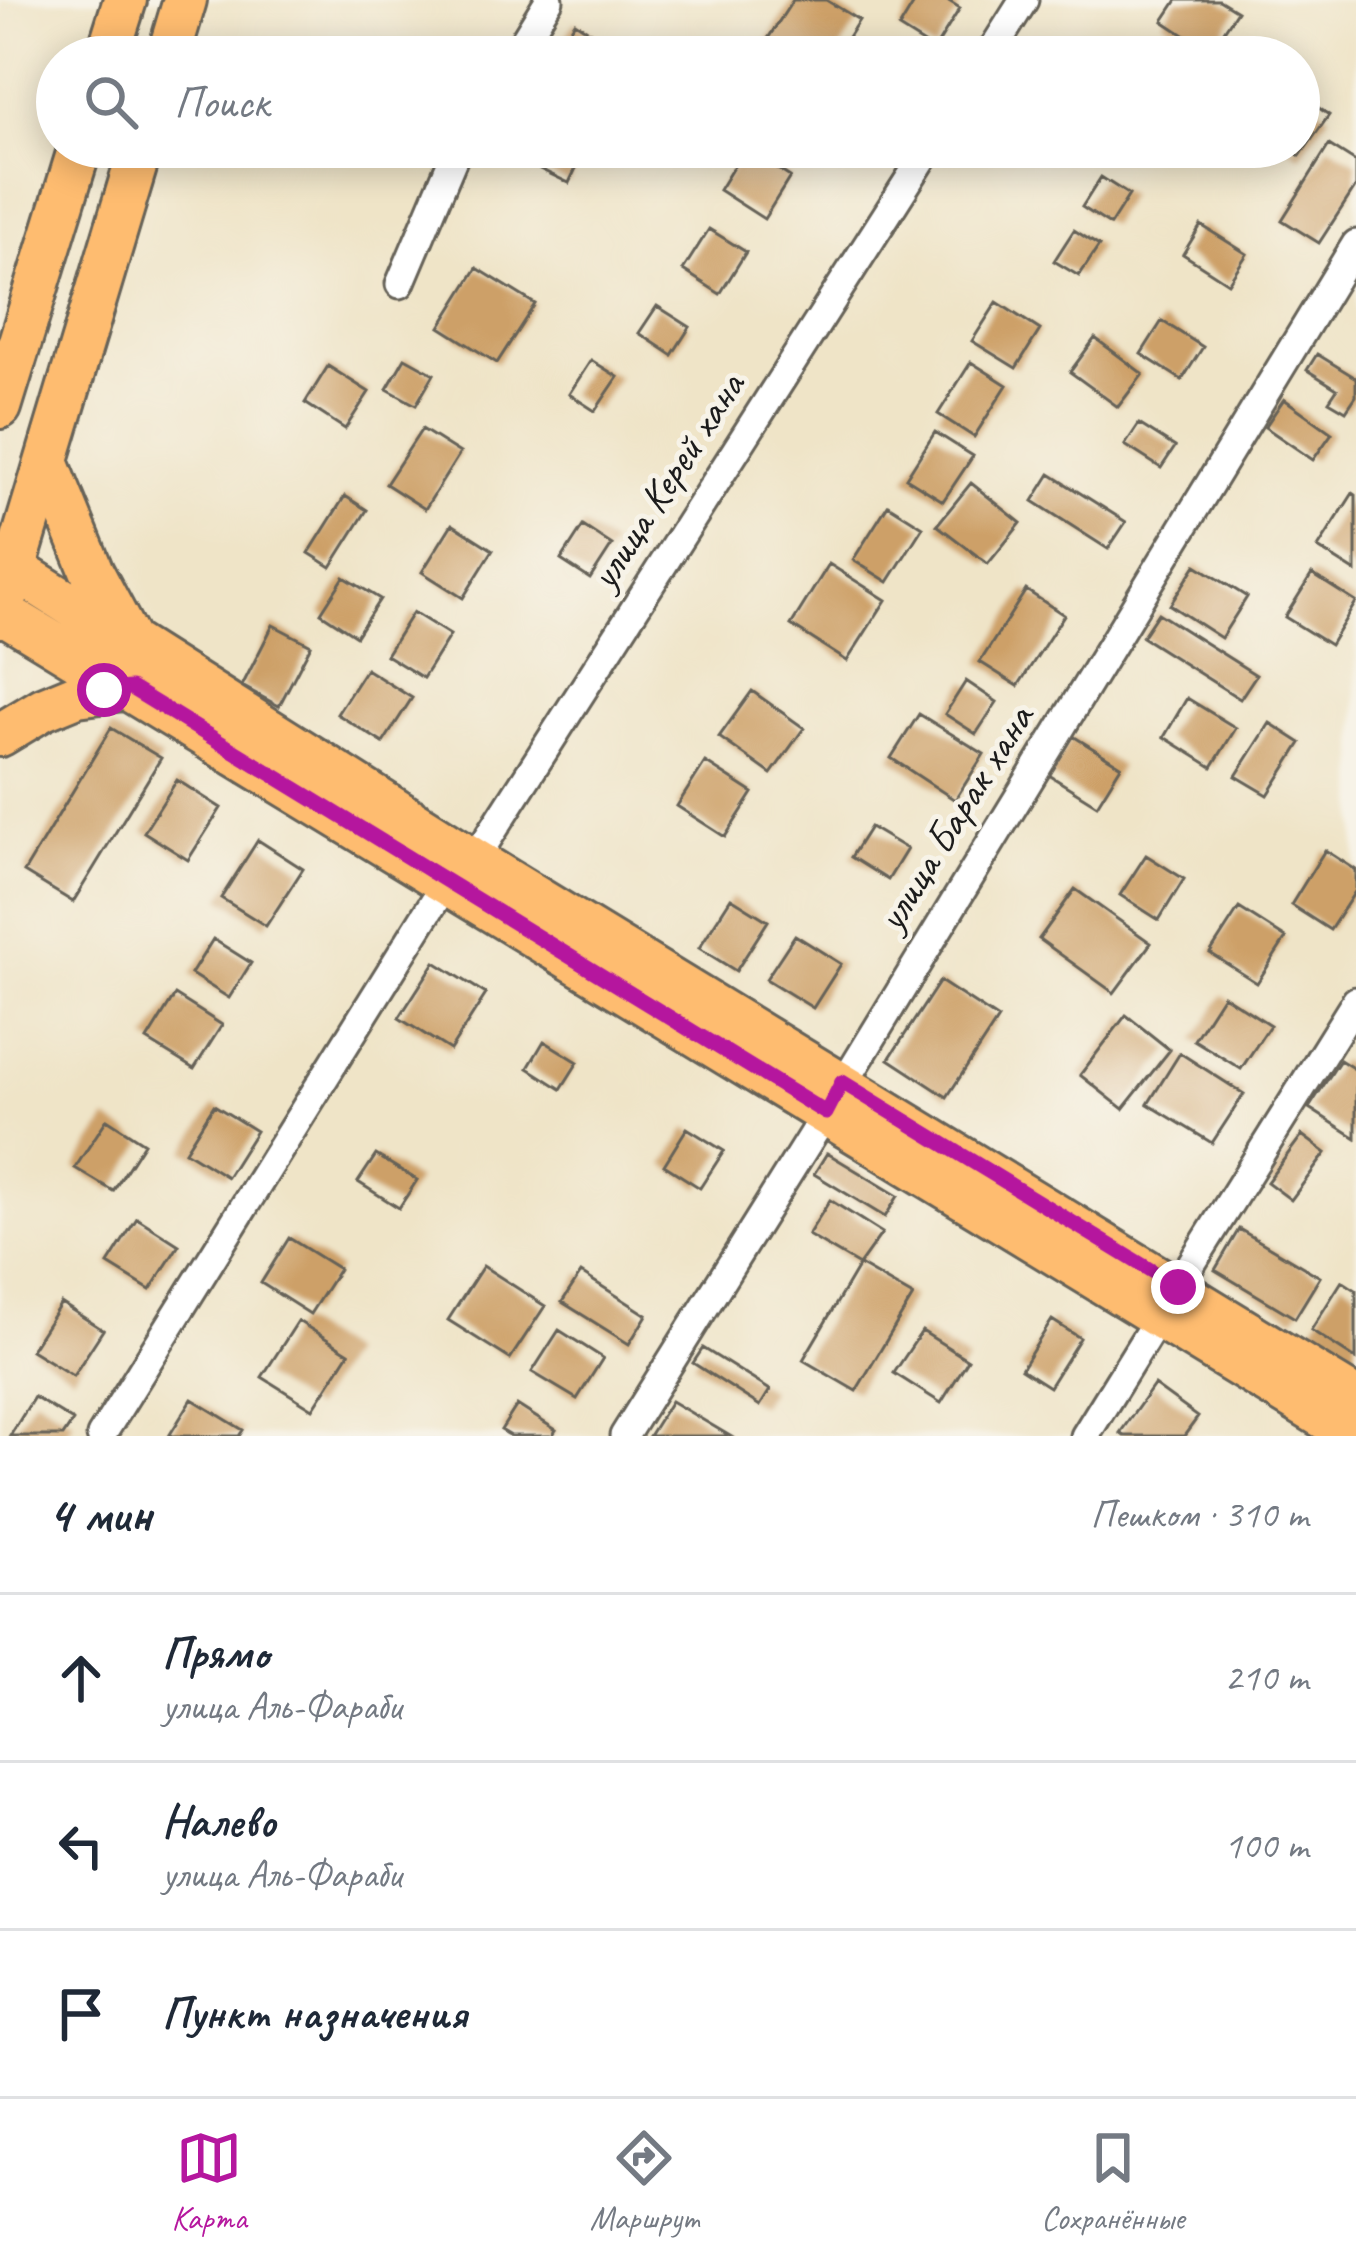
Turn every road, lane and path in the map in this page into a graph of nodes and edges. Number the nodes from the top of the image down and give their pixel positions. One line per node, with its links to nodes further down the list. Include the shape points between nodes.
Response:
1 (124, 0): 5 (main road)
2 (184, 0): 6 (main road)
3 (549, 0): 7 (street)
4 (1024, 0): 8 (street)
5 (113, 36)
6 (173, 36)
7 (527, 36)
8 (1001, 36)
9 (73, 168): 15 (main road)
10 (135, 168): 17 (main road)
11 (449, 168): 14 (street)
12 (917, 168): 22 (street, улица Керей хана)
13 (1356, 244): 24 (street, улица Барак хана)
14 (400, 284)
15 (9, 354): 16 (main road)
16 (0, 406)
17 (47, 462): 18 (main road); 20 (main road)
18 (6, 564): 19 (main road); 20 (main road)
19 (0, 613): 20 (main road)
20 (132, 667): 21 (main road); 22 (main road)
21 (0, 735)
22 (461, 871): 24 (main road); 27 (street, улица Керей хана)
23 (1356, 1001): 25 (street)
24 (834, 1098): 25 (main road); 28 (street, улица Барак хана)
25 (1169, 1301): 26 (main road); 29 (street); 30 (main road)
26 (1356, 1399)
27 (101, 1436)
28 (624, 1436)
29 (1085, 1436)
30 (1354, 1436)

